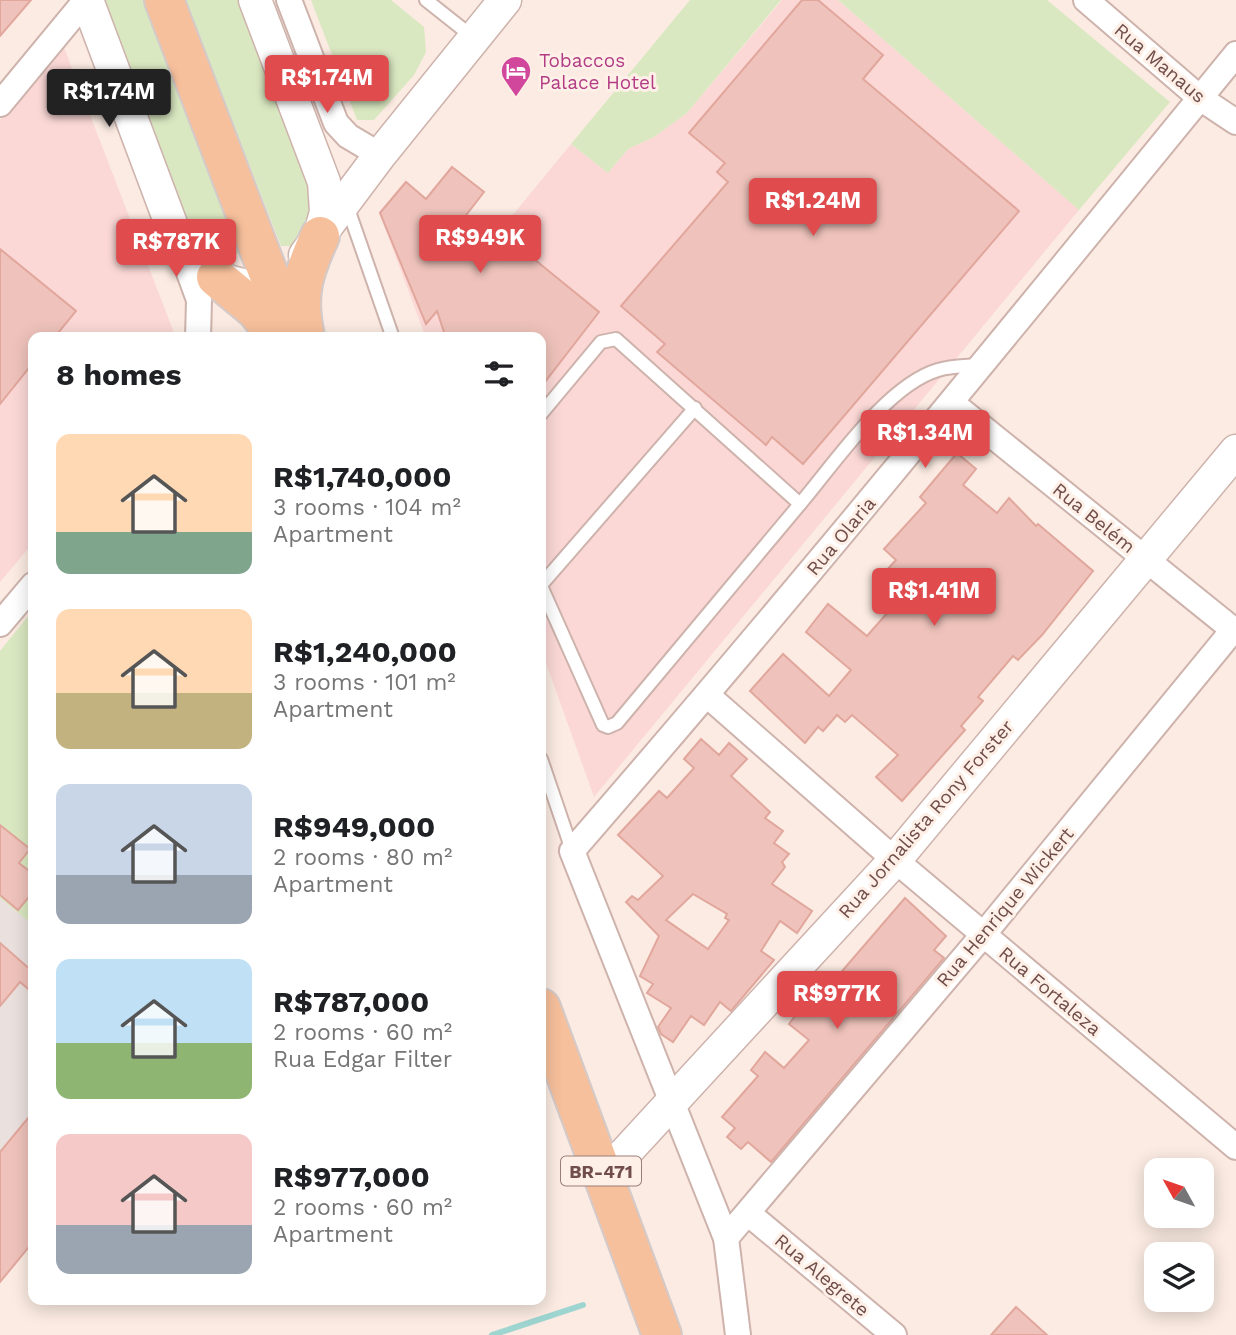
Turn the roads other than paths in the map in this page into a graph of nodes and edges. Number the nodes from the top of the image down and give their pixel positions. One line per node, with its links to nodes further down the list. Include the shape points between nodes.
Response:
1 (86, 0): 11 (street); 16 (street)
2 (164, 0): 18 (main road)
3 (255, 0): 14 (street)
4 (289, 0): 13 (street, via 336,123)
5 (426, 0): 8 (lane)
6 (505, 0): 8 (street)
7 (1086, 0): 10 (street, Rua Manaus)
8 (474, 38): 13 (street)
9 (1236, 54): 10 (street, Rua Olaria)
10 (1200, 98): 12 (street, Rua Manaus); 24 (street, Rua Olaria)
11 (0, 104)
12 (1236, 122)
13 (380, 155): 14 (street)
14 (335, 192): 15 (street); 23 (lane)
15 (320, 236): 18 (street, via 301,260); 22 (main road, via 300,289)
16 (177, 240): 17 (street); 19 (street, via 199,300)
17 (216, 277): 18 (street, via 249,286); 20 (main road, via 256,310)
18 (271, 280): 21 (main road)
19 (198, 332)
20 (273, 332)
21 (291, 332)
22 (304, 332)
23 (391, 332)
24 (983, 365): 25 (street, Rua Olaria); 29 (lane, via 938,370 909,385 879,411)
25 (952, 403): 30 (street, Rua Belém); 36 (street, Rua Olaria)
26 (546, 408): 27 (lane, via 608,339 616,339)
27 (695, 408): 29 (lane); 31 (lane)
28 (1236, 451): 30 (street, Rua Jornalista Rony Forster)
29 (800, 504): 33 (lane, via 617,723 608,727 588,696)
30 (1146, 560): 35 (street, Rua Belém); 39 (street, Rua Jornalista Rony Forster)
31 (546, 579)
32 (28, 591): 34 (street)
33 (546, 597)
34 (0, 624)
35 (1235, 631): 40 (street, Rua Henrique Wickert)
36 (708, 695): 38 (street, Rua Olaria); 39 (street, Rua Fortaleza)
37 (546, 774): 38 (lane)
38 (572, 851): 42 (street)
39 (895, 860): 40 (street, Rua Fortaleza); 42 (street, Rua Jornalista Rony Forster)
40 (983, 935): 43 (street, Rua Fortaleza); 45 (street, Rua Henrique Wickert)
41 (546, 1022): 44 (main road, BR-471)
42 (675, 1102): 44 (street, Rua Jornalista Rony Forster); 46 (street)
43 (1236, 1147)
44 (603, 1177): 47 (main road, BR-471)
45 (749, 1214): 46 (street, Rua Henrique Wickert); 49 (street, Rua Alegrete)
46 (726, 1238): 48 (street)
47 (662, 1335)
48 (738, 1335)
49 (894, 1335)

